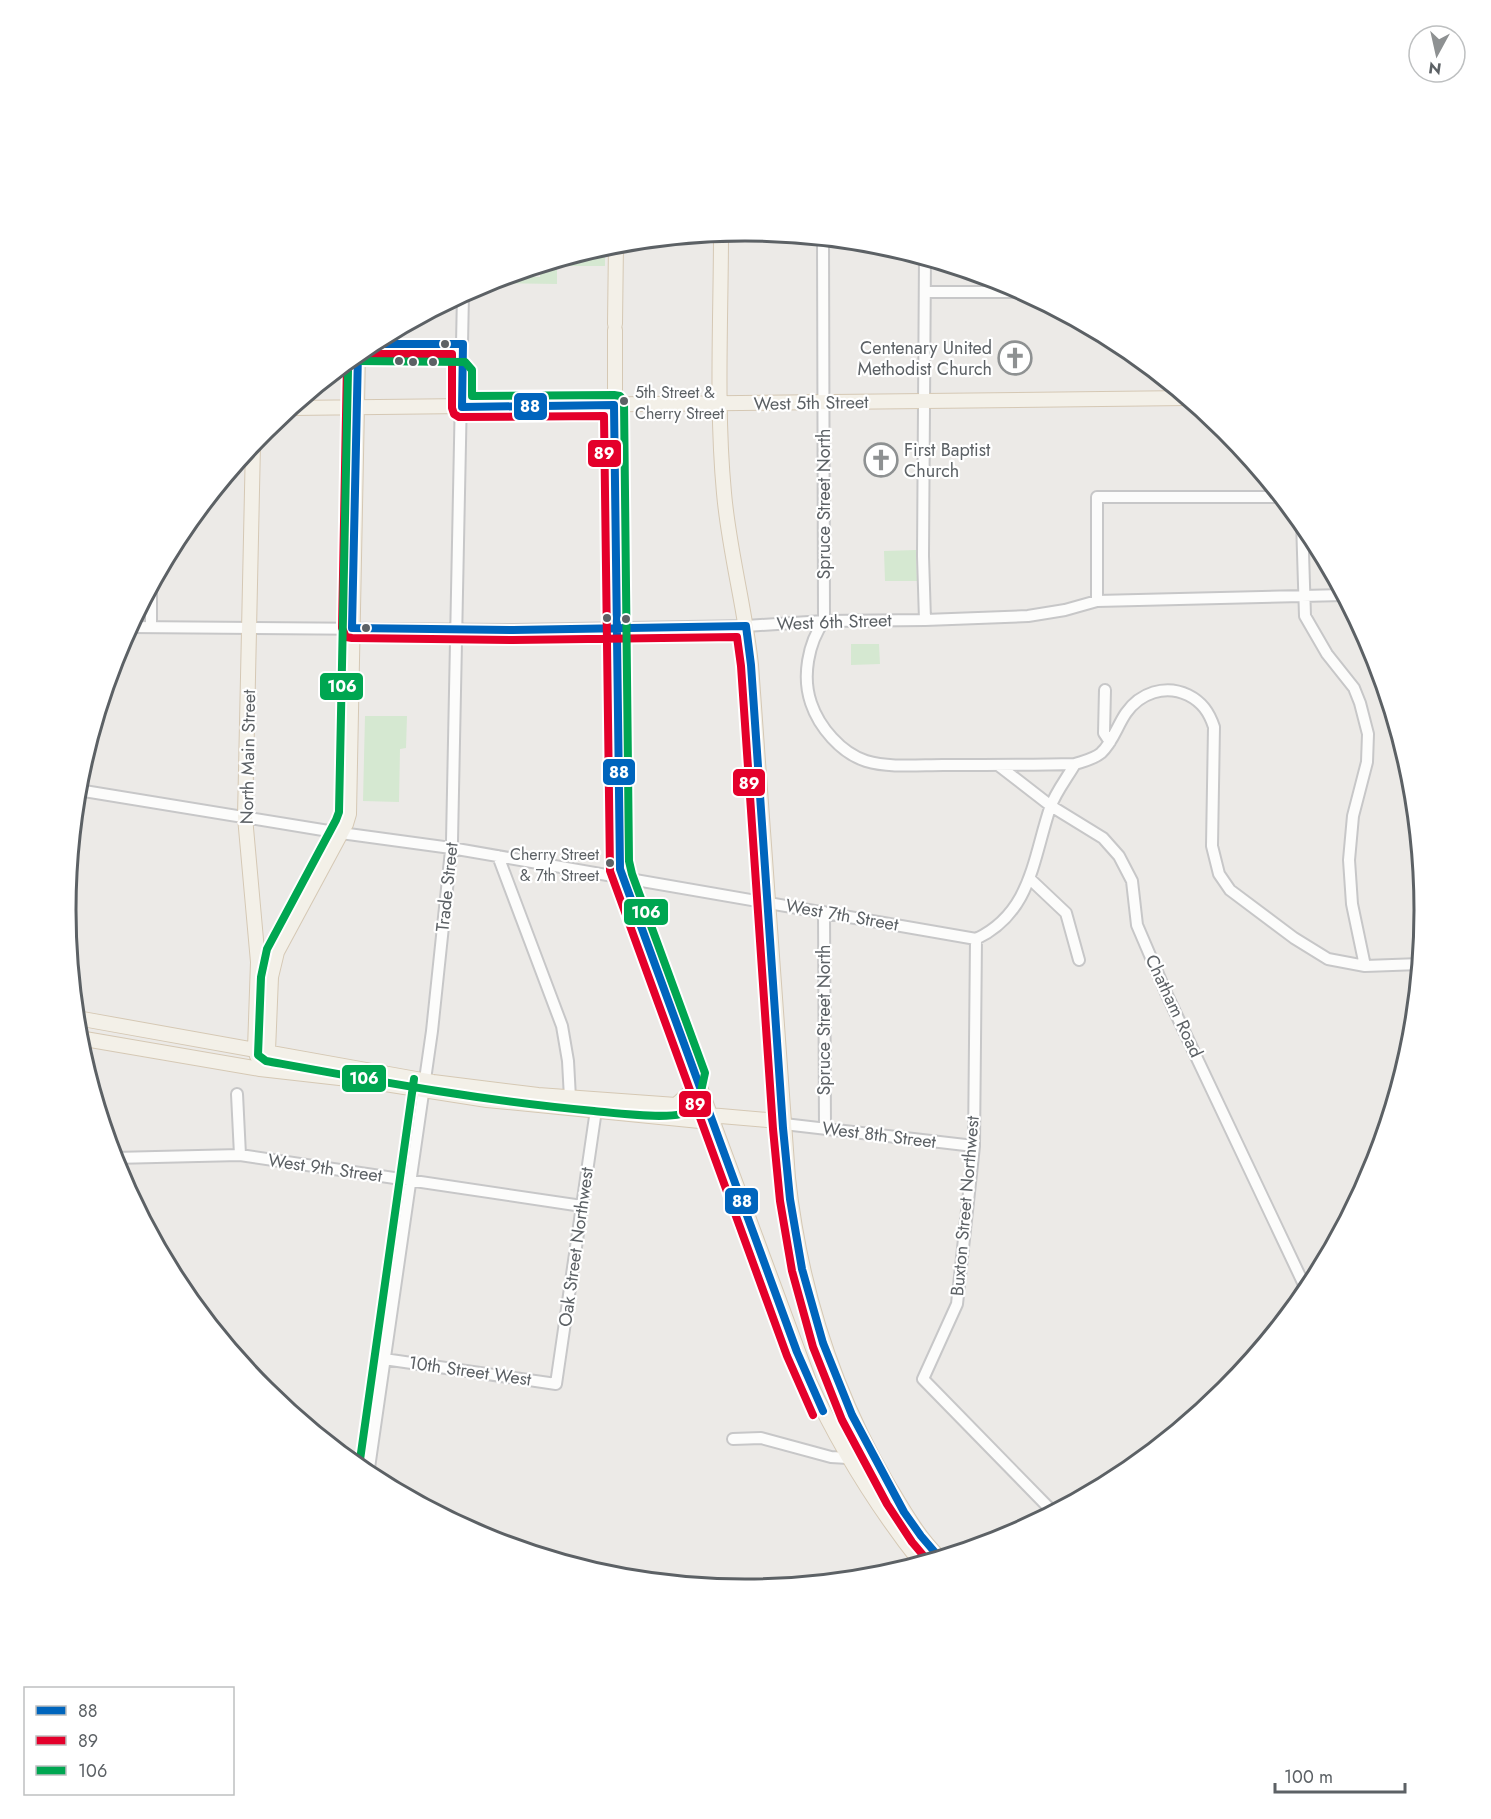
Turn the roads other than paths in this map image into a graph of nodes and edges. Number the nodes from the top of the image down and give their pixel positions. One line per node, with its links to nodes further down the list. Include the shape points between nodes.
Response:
1 (721, 242): 12 (main road)
2 (823, 245): 11 (street, Spruce Street North)
3 (616, 253): 13 (main road)
4 (925, 265): 6 (street)
5 (1002, 291): 6 (street)
6 (926, 292): 10 (street)
7 (463, 303): 14 (street, Trade Street)
8 (358, 365): 16 (main road)
9 (1176, 398): 10 (main road, West 5th Street)
10 (925, 401): 11 (main road, West 5th Street); 24 (street)
11 (824, 403): 12 (main road, West 5th Street); 25 (street, Spruce Street North)
12 (721, 404): 13 (main road, West 5th Street); 26 (main road, via 724,495)
13 (614, 405): 14 (main road, West 5th Street); 31 (main road)
14 (462, 407): 16 (main road, West 5th Street); 32 (street, Trade Street)
15 (303, 408): 16 (main road, West 5th Street)
16 (357, 408): 30 (main road)
17 (253, 457): 29 (main road, North Main Street)
18 (1272, 497): 22 (street, via 1096,497)
19 (1302, 538): 21 (street)
20 (1336, 595): 21 (street, West 6th Street)
21 (1303, 597): 22 (street, West 6th Street); 52 (street, via 1305,616 1316,637 1354,688 1368,734 1367,762 1353,816 1349,860 1349,888)
22 (1097, 601): 24 (street, West 6th Street, via 1028,616)
23 (151, 603): 28 (street)
24 (925, 620): 25 (street, West 6th Street)
25 (824, 621): 26 (street, West 6th Street); 36 (street, Spruce Street North, via 810,653 806,676 810,700 824,727 844,749 871,762)
26 (746, 626): 31 (street, West 6th Street); 45 (main road)
27 (139, 627): 28 (street, West 6th Street)
28 (151, 627): 29 (street, West 6th Street)
29 (250, 627): 30 (street, West 6th Street); 39 (main road, North Main Street)
30 (352, 628): 32 (street, West 6th Street); 40 (main road, via 349,814)
31 (617, 628): 32 (street, West 6th Street); 43 (main road)
32 (457, 629): 41 (street, Trade Street)
33 (1105, 690): 34 (street, via 1104,733)
34 (1110, 742): 35 (street, via 1094,758); 52 (street, via 1127,712 1144,696 1175,690 1200,702 1214,727 1212,846 1222,881 1317,954)
35 (1075, 764): 36 (street, Spruce Street North); 38 (street)
36 (998, 765): 38 (street, Chatham Road)
37 (87, 791): 39 (street, West 7th Street)
38 (1051, 806): 44 (street); 71 (street, Chatham Road, via 1103,838 1127,870 1137,925)
39 (245, 817): 40 (street, West 7th Street); 47 (main road, North Main Street)
40 (342, 833): 41 (street, West 7th Street); 48 (main road)
41 (451, 848): 42 (street, West 7th Street); 58 (street, Trade Street)
42 (498, 856): 43 (street, West 7th Street); 60 (street, via 562,1026)
43 (622, 877): 45 (street, West 7th Street); 57 (main road)
44 (1030, 879): 49 (street, via 1006,919); 50 (street, via 1066,914)
45 (768, 902): 46 (street, West 7th Street); 64 (main road)
46 (824, 912): 49 (street, West 7th Street); 65 (street, Spruce Street North)
47 (257, 936): 48 (main road, via 268,942); 55 (main road, North Main Street)
48 (283, 938): 55 (main road, via 273,968)
49 (976, 939): 66 (street, Buxton Street Northwest)
50 (1079, 960)
51 (1412, 964): 52 (street)
52 (1365, 966)
53 (86, 1020): 55 (main road)
54 (89, 1040): 56 (main road)
55 (261, 1050): 56 (main road, North Main Street); 58 (main road)
56 (261, 1069): 58 (main road)
57 (696, 1076): 61 (main road, via 690,1091); 63 (main road)
58 (423, 1085): 60 (main road, West 8th Street); 62 (main road, West 8th Street, via 487,1100); 69 (street, Trade Street)
59 (237, 1094): 67 (street)
60 (570, 1098): 61 (main road, West 8th Street)
61 (676, 1105): 63 (main road, West 8th Street)
62 (596, 1110): 63 (main road, West 8th Street); 70 (street, Oak Street Northwest)
63 (711, 1119): 64 (main road, West 8th Street); 75 (main road, via 797,1352)
64 (784, 1124): 65 (street, West 8th Street); 78 (main road, via 798,1248 829,1363 881,1472)
65 (825, 1129): 66 (street, West 8th Street)
66 (974, 1146): 77 (street, Buxton Street Northwest, via 957,1304 923,1378)
67 (238, 1156): 68 (street, West 9th Street); 69 (street, West 9th Street)
68 (124, 1158)
69 (410, 1180): 70 (street, West 9th Street); 72 (street, Trade Street)
70 (582, 1206): 73 (street, Oak Street Northwest)
71 (1302, 1281)
72 (384, 1359): 73 (street, 10th Street West); 76 (street, Trade Street)
73 (556, 1384)
74 (733, 1438): 75 (street, via 761,1438 831,1458)
75 (849, 1458): 79 (main road)
76 (370, 1463)
77 (1048, 1506)
78 (934, 1551)
79 (916, 1557)

